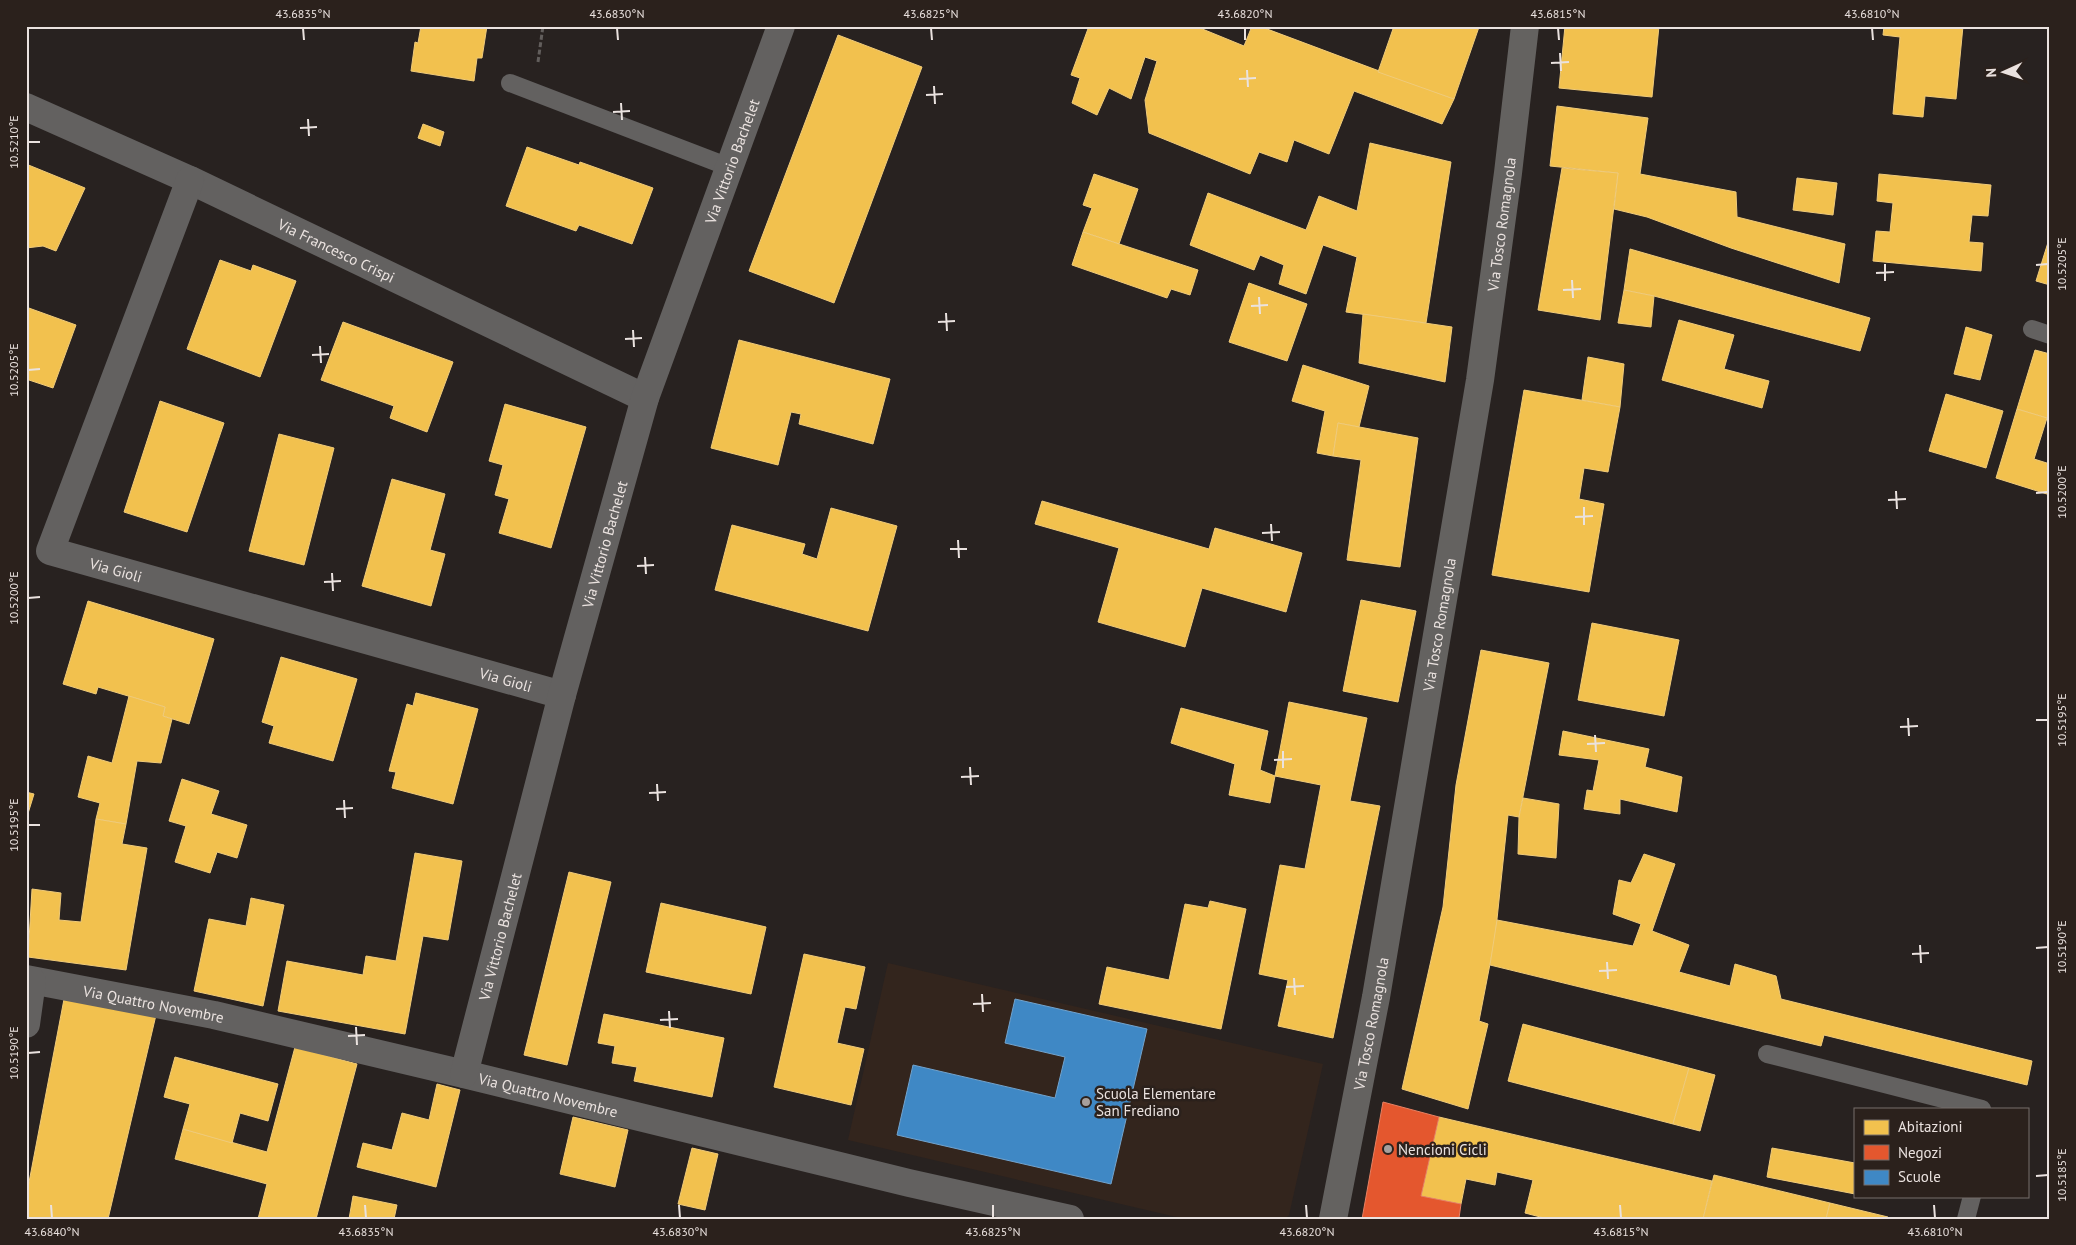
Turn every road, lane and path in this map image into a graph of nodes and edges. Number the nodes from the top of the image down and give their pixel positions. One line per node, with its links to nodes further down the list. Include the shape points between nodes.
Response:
1 (543, 26): 5 (path)
2 (781, 26): 7 (street, Via Vittorio Bachelet)
3 (1525, 26): 20 (main road, Via Tosco Romagnola, via 1480,380 1376,997)
4 (510, 83): 5 (lane)
5 (533, 93): 7 (lane)
6 (26, 107): 8 (street, Via Francesco Crispi)
7 (729, 167): 11 (street, Via Vittorio Bachelet)
8 (190, 180): 11 (street, Via Francesco Crispi); 12 (street, Via Gioli, via 50,551)
9 (2032, 329): 10 (lane)
10 (2050, 335)
11 (645, 398): 12 (street, Via Vittorio Bachelet)
12 (562, 695): 16 (street, Via Vittorio Bachelet)
13 (29, 980): 14 (street); 16 (street, Via Quattro Novembre, via 214,1015)
14 (26, 1024)
15 (1767, 1054): 17 (lane)
16 (464, 1074): 19 (street, Via Quattro Novembre)
17 (1978, 1108)
18 (1971, 1198): 21 (lane)
19 (1070, 1219)
20 (1333, 1219)
21 (1966, 1219)

